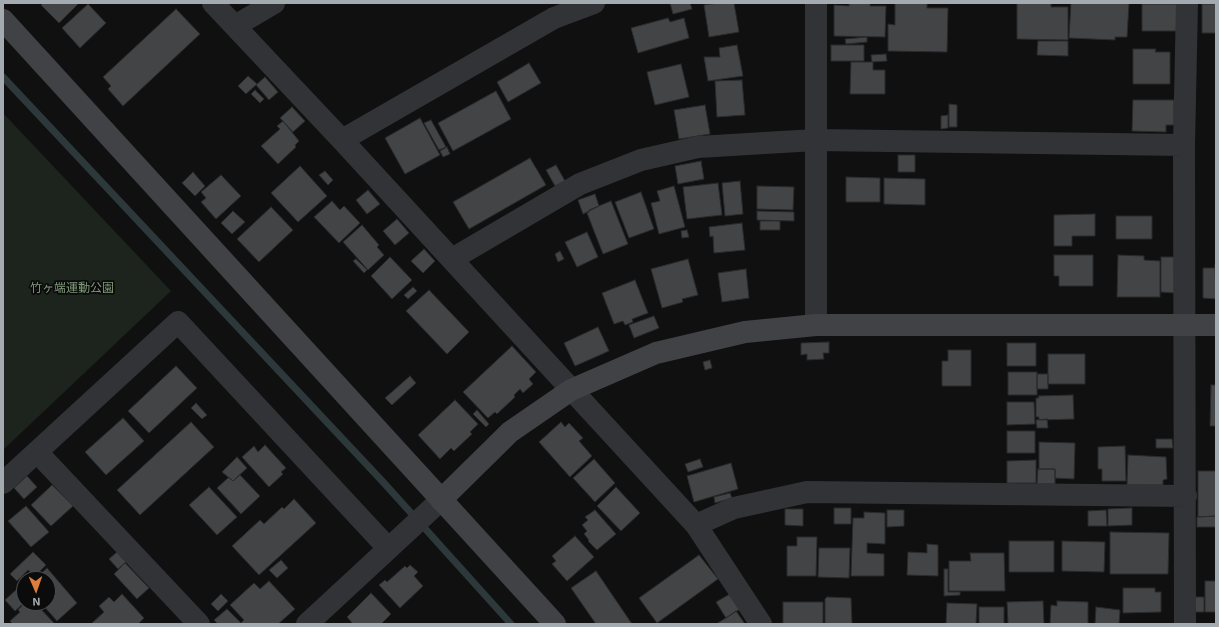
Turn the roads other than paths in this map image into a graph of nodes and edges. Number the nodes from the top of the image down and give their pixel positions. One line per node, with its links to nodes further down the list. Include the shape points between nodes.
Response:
1 (213, 3): 7 (street)
2 (274, 3): 7 (street)
3 (594, 3): 8 (street, via 554,18)
4 (816, 3): 9 (street)
5 (1187, 3): 10 (street)
6 (3, 20): 19 (street)
7 (235, 26): 8 (street)
8 (342, 140): 11 (street)
9 (815, 140): 10 (street); 11 (street, via 698,147 642,160 580,184); 13 (street)
10 (1184, 145): 12 (street)
11 (452, 259): 15 (street)
12 (1186, 324): 13 (street); 14 (street); 18 (street)
13 (816, 325): 15 (street, via 745,332 656,353)
14 (1216, 325)
15 (571, 390): 19 (street, via 510,432); 20 (street)
16 (37, 452): 17 (street); 21 (street, via 178,322); 23 (street)
17 (3, 483)
18 (1186, 496): 20 (street, via 807,492 734,508); 26 (street)
19 (434, 506): 21 (street); 24 (street)
20 (696, 525): 25 (street)
21 (396, 541): 22 (street)
22 (320, 620)
23 (200, 624)
24 (555, 624)
25 (761, 624)
26 (1185, 624)

